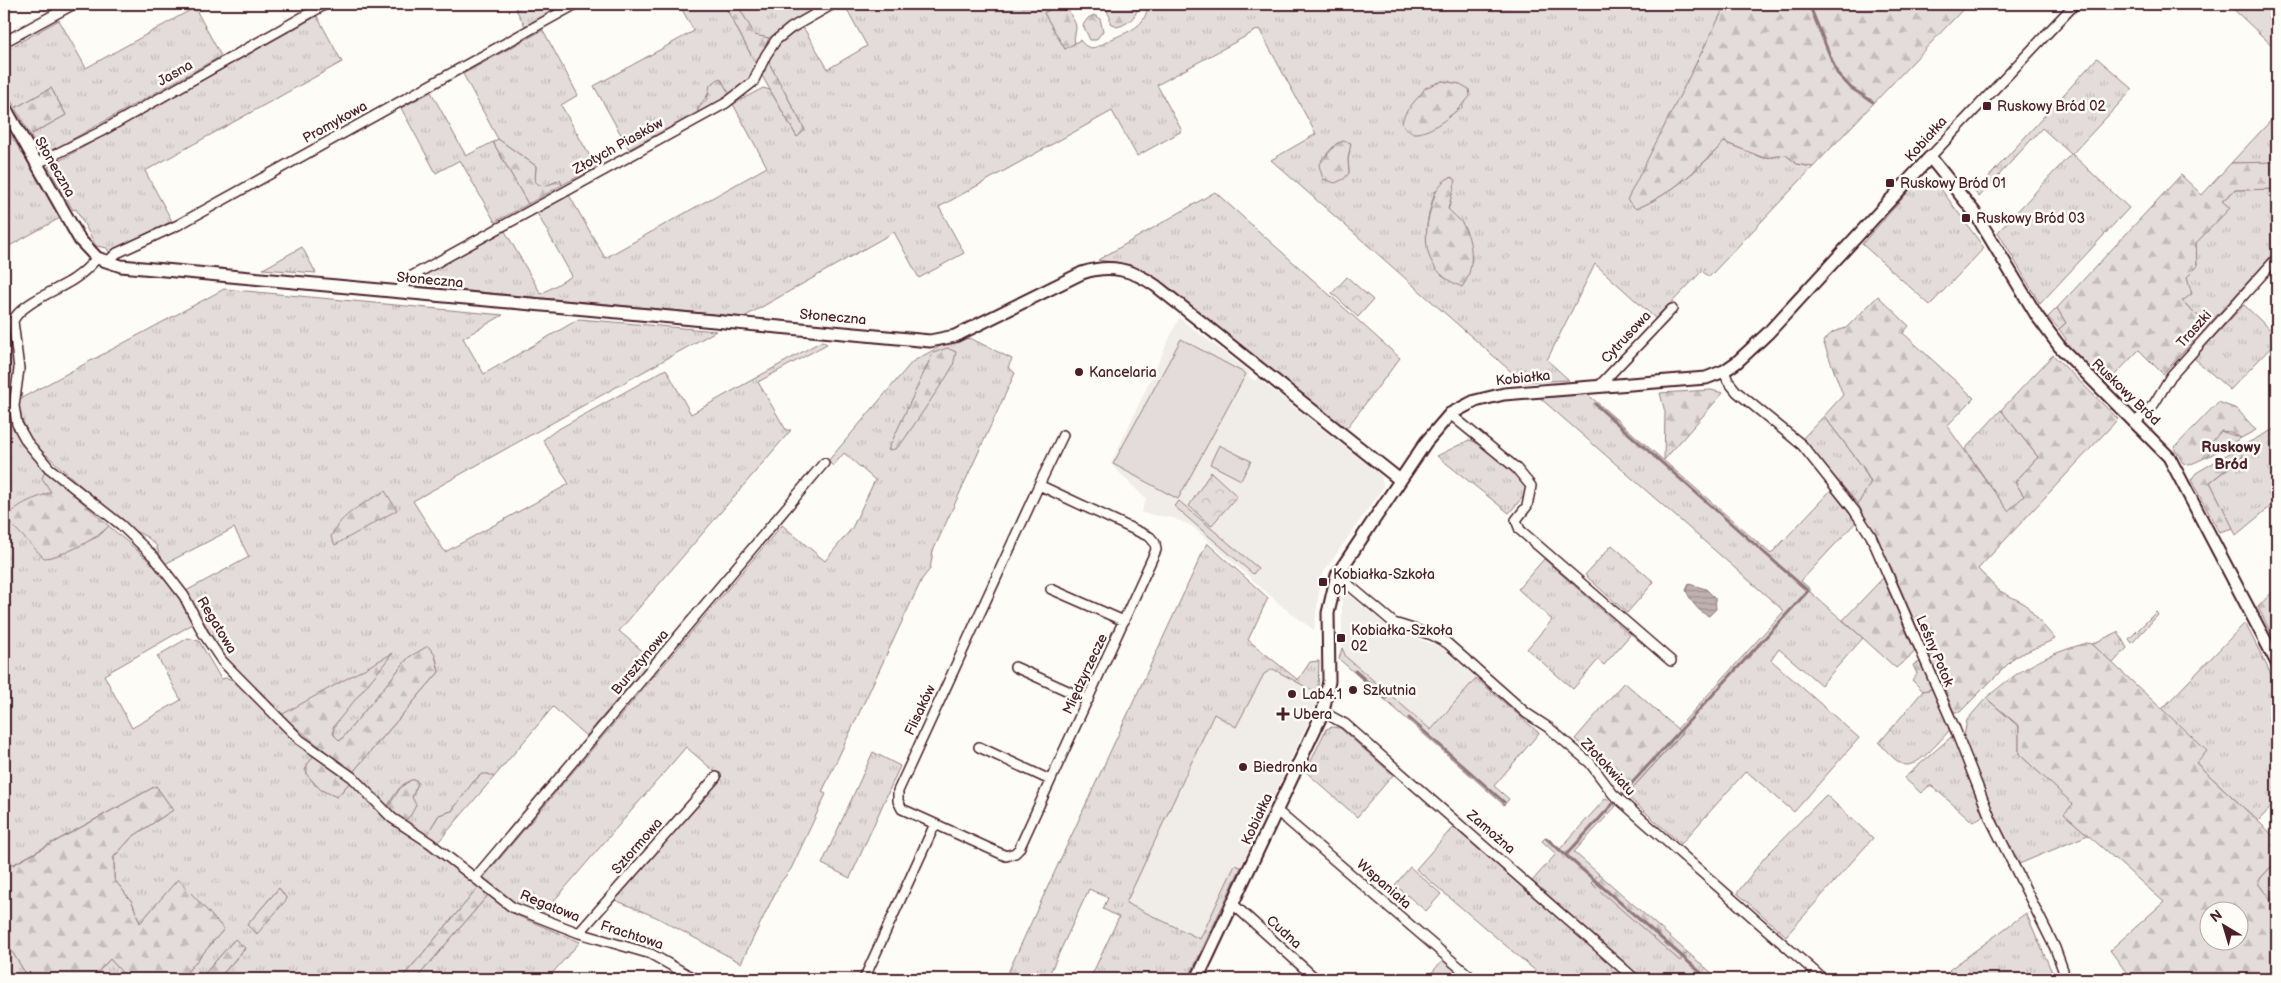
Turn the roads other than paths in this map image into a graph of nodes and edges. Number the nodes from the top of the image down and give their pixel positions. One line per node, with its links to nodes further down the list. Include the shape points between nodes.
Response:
1 (74, 4): 6 (street)
2 (326, 4): 9 (street, Jasna, via 100,132)
3 (576, 4): 11 (street, Promykowa, via 178,225)
4 (833, 4): 12 (street, Złotych Piasków, via 776,40 753,82 726,103 429,266 412,276)
5 (2075, 4): 8 (street, Kobiałka)
6 (4, 42)
7 (4, 106): 9 (street, Słoneczna)
8 (1930, 157): 14 (street, Kobiałka, via 1768,333); 17 (street, Ruskowy Bród, via 1975,213 2052,336)
9 (36, 164): 11 (street, Słoneczna, via 80,240)
10 (2277, 258): 17 (street, Traszki, via 2171,376 2154,404)
11 (102, 260): 12 (street, Słoneczna, via 132,268); 35 (street, Regatowa, via 25,308 13,321 19,369 14,406 17,424 27,442 48,468 121,526 154,557 184,596 222,661 300,740 352,778 392,818 430,842)
12 (397, 292): 20 (street, Słoneczna, via 940,341 1082,273 1103,267 1126,270 1146,278)
13 (1672, 308): 15 (street, Cytrusowa)
14 (1724, 371): 15 (street, Kobiałka, via 1689,380); 45 (street, Leśny Potok, via 1737,392 1802,445 1871,536 1991,820 2055,948)
15 (1600, 385): 16 (street, Kobiałka, via 1490,396)
16 (1450, 414): 20 (street, Kobiałka, via 1435,429); 25 (street, via 1516,468 1531,486 1526,506 1516,520 1520,530)
17 (2136, 422): 26 (street, Ruskowy Bród, via 2176,468)
18 (1063, 435): 21 (street, Flisaków)
19 (824, 463): 35 (street, Bursztynowa)
20 (1400, 480): 22 (street, Kobiałka)
21 (1039, 485): 24 (street, Międzyrzecze, via 1153,539 1155,553); 34 (street, Flisaków, via 898,791 902,808)
22 (1337, 575): 29 (street, Kobiałka, via 1328,613 1329,681); 44 (street, Złotokwiatu, via 1394,623 1432,635 1452,648 1526,713 1549,728 1590,763 1621,802)
23 (1051, 589): 24 (street)
24 (1124, 621): 28 (street, Międzyrzecze)
25 (1672, 661)
26 (2277, 663)
27 (1015, 668): 28 (street)
28 (1088, 700): 32 (street, Międzyrzecze)
29 (1323, 712): 33 (street, Kobiałka); 43 (street, Zamożna, via 1345,724)
30 (979, 747): 32 (street)
31 (716, 777): 37 (street, Sztormowa)
32 (1050, 780): 34 (street, Międzyrzecze, via 1019,849 1011,855 1001,855)
33 (1277, 811): 36 (street, Kobiałka); 42 (street, Wspaniała)
34 (935, 824): 39 (street)
35 (475, 878): 37 (street, Regatowa, via 522,912)
36 (1233, 904): 40 (street, Kobiałka); 41 (street, Cudna)
37 (583, 934): 38 (street, Frachtowa, via 651,954)
38 (695, 979)
39 (864, 979)
40 (1198, 979)
41 (1316, 979)
42 (1473, 979)
43 (1635, 979)
44 (1823, 979)
45 (2064, 979)

